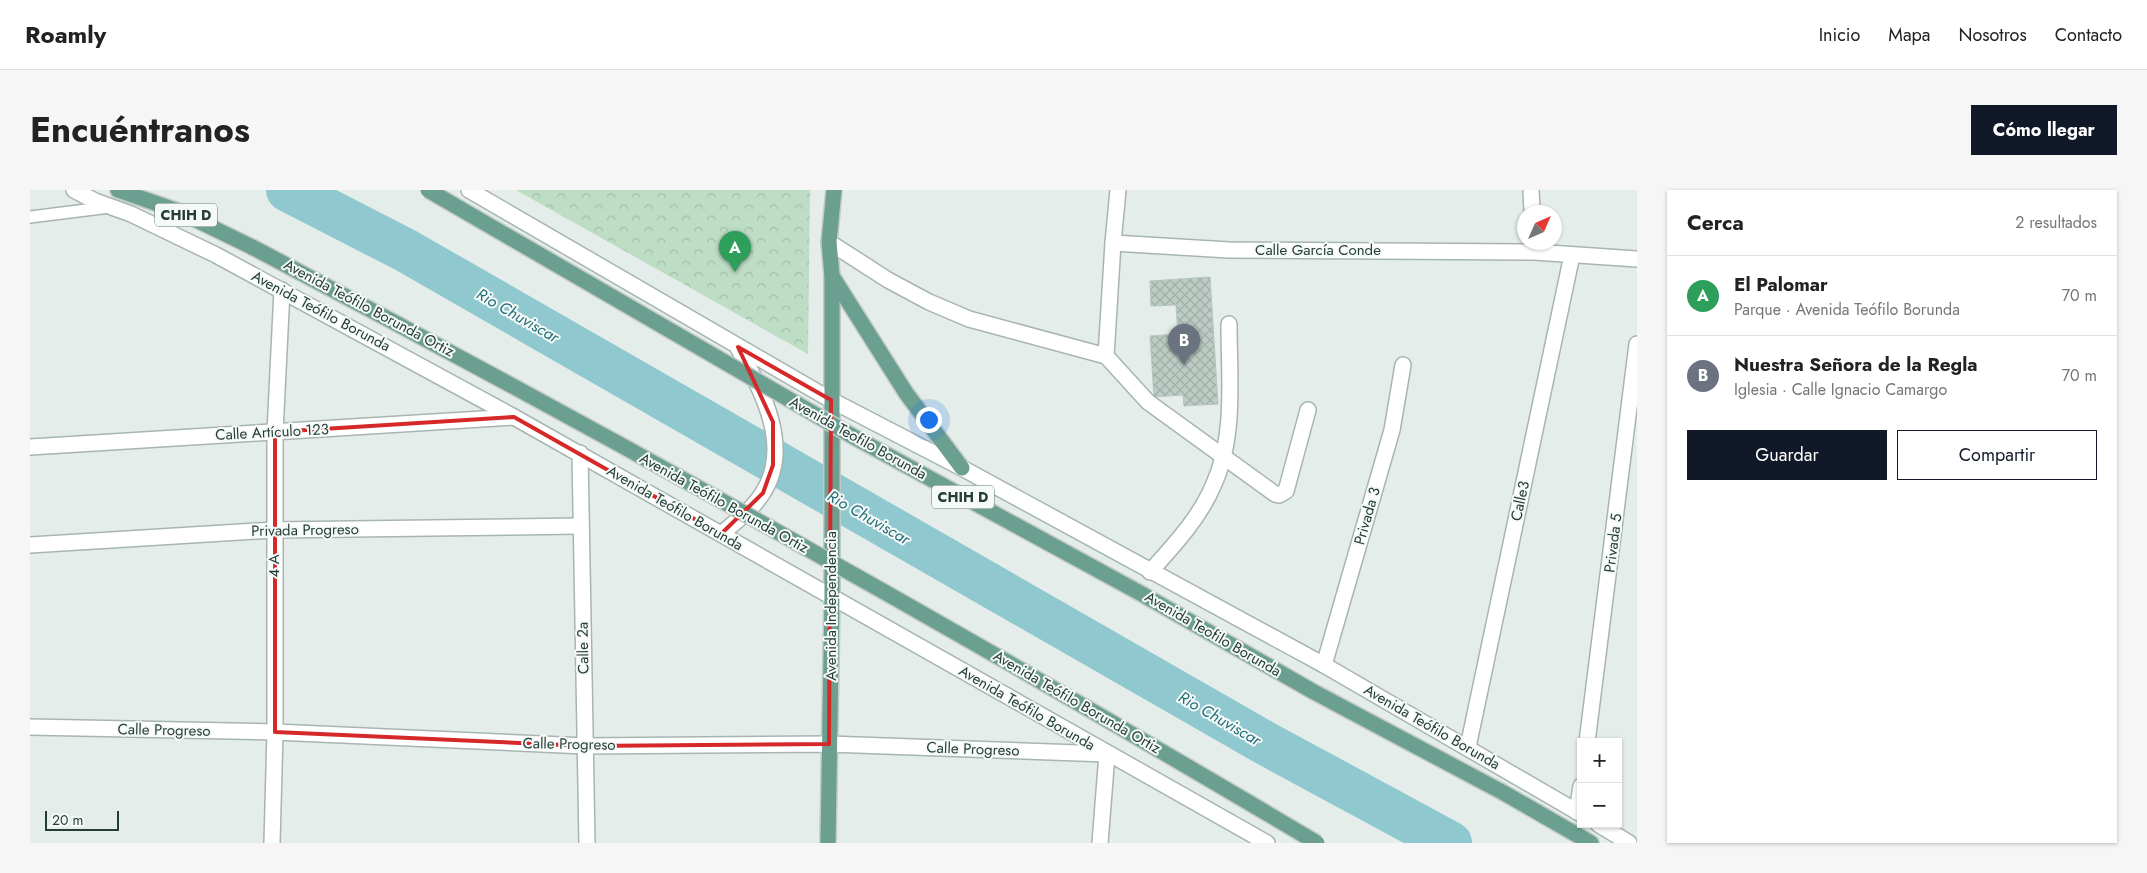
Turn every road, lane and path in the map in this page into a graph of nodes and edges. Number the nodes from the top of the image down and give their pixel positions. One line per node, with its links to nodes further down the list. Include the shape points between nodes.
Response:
1 (74, 190): 9 (street, Avenida Teófilo Borunda)
2 (118, 190): 53 (main road, Avenida Teófilo Borunda Ortiz / CHIH D, bridge, via 178,211 252,247 550,405 1134,734)
3 (428, 190): 54 (main road, Avenida Teofilo Borunda / CHIH D, bridge, via 854,437)
4 (469, 190): 21 (street, Avenida Teófilo Borunda)
5 (834, 190): 11 (main road, Avenida Independencia)
6 (1118, 190): 12 (street)
7 (1531, 190): 8 (street)
8 (1532, 205)
9 (112, 207): 10 (lane); 18 (street, Avenida Teófilo Borunda)
10 (30, 217)
11 (829, 242): 17 (main road, Avenida Independencia); 22 (street, via 888,280 968,319)
12 (1112, 243): 13 (street, Calle García Conde, via 1229,250); 22 (street)
13 (1517, 247)
14 (1548, 250): 15 (street, Calle García Conde)
15 (1572, 255): 16 (street, Calle García Conde); 44 (street, Calle3)
16 (1637, 259)
17 (832, 276): 24 (main road, Avenida Independencia); 31 (main road, via 906,393)
18 (282, 290): 26 (street, Avenida Teófilo Borunda); 27 (street, 4 A)
19 (1229, 324): 30 (street, via 1229,405)
20 (1637, 344): 41 (street, Privada 5)
21 (738, 347): 24 (street, Avenida Teófilo Borunda); 34 (street, via 754,375 773,422 773,465 763,493)
22 (1106, 356): 30 (street, via 1148,402)
23 (1403, 365): 38 (street, Privada 3, via 1392,430)
24 (830, 400): 31 (street, Avenida Teófilo Borunda); 37 (main road, Avenida Independencia)
25 (1308, 410): 30 (street, via 1286,491 1282,494 1275,494)
26 (514, 416): 27 (street, Calle Artículo 123); 29 (street, Avenida Teófilo Borunda)
27 (275, 432): 28 (street, Calle Artículo 123); 33 (street, 4 A)
28 (30, 447)
29 (580, 453): 32 (street, Calle 2a); 34 (street, Avenida Teófilo Borunda)
30 (1224, 456): 36 (street, via 1213,487 1196,515)
31 (962, 468): 36 (street, Avenida Teófilo Borunda)
32 (580, 526): 33 (street, Privada Progreso); 43 (street, Calle 2a)
33 (274, 530): 35 (street, Privada Progreso); 40 (street, 4 A)
34 (721, 534): 37 (street, Avenida Teófilo Borunda)
35 (30, 545)
36 (1150, 572): 38 (street, Avenida Teófilo Borunda)
37 (832, 596): 42 (main road, Avenida Independencia); 45 (street, Avenida Teófilo Borunda)
38 (1324, 666): 44 (street, Avenida Teófilo Borunda)
39 (30, 727): 40 (street, Calle Progreso)
40 (275, 732): 43 (street, Calle Progreso); 48 (street, 4 A)
41 (1588, 738)
42 (829, 744): 43 (street, Calle Progreso); 45 (street, Calle Progreso); 50 (main road, Avenida Independencia)
43 (585, 746): 49 (street, Calle 2a)
44 (1468, 747): 46 (street, Avenida Teófilo Borunda)
45 (1107, 754): 51 (street); 52 (street, Avenida Teófilo Borunda)
46 (1577, 812)
47 (1605, 828): 55 (street)
48 (272, 843)
49 (586, 843)
50 (828, 843)
51 (1100, 843)
52 (1267, 843)
53 (1317, 843)
54 (1591, 843)
55 (1629, 843)

